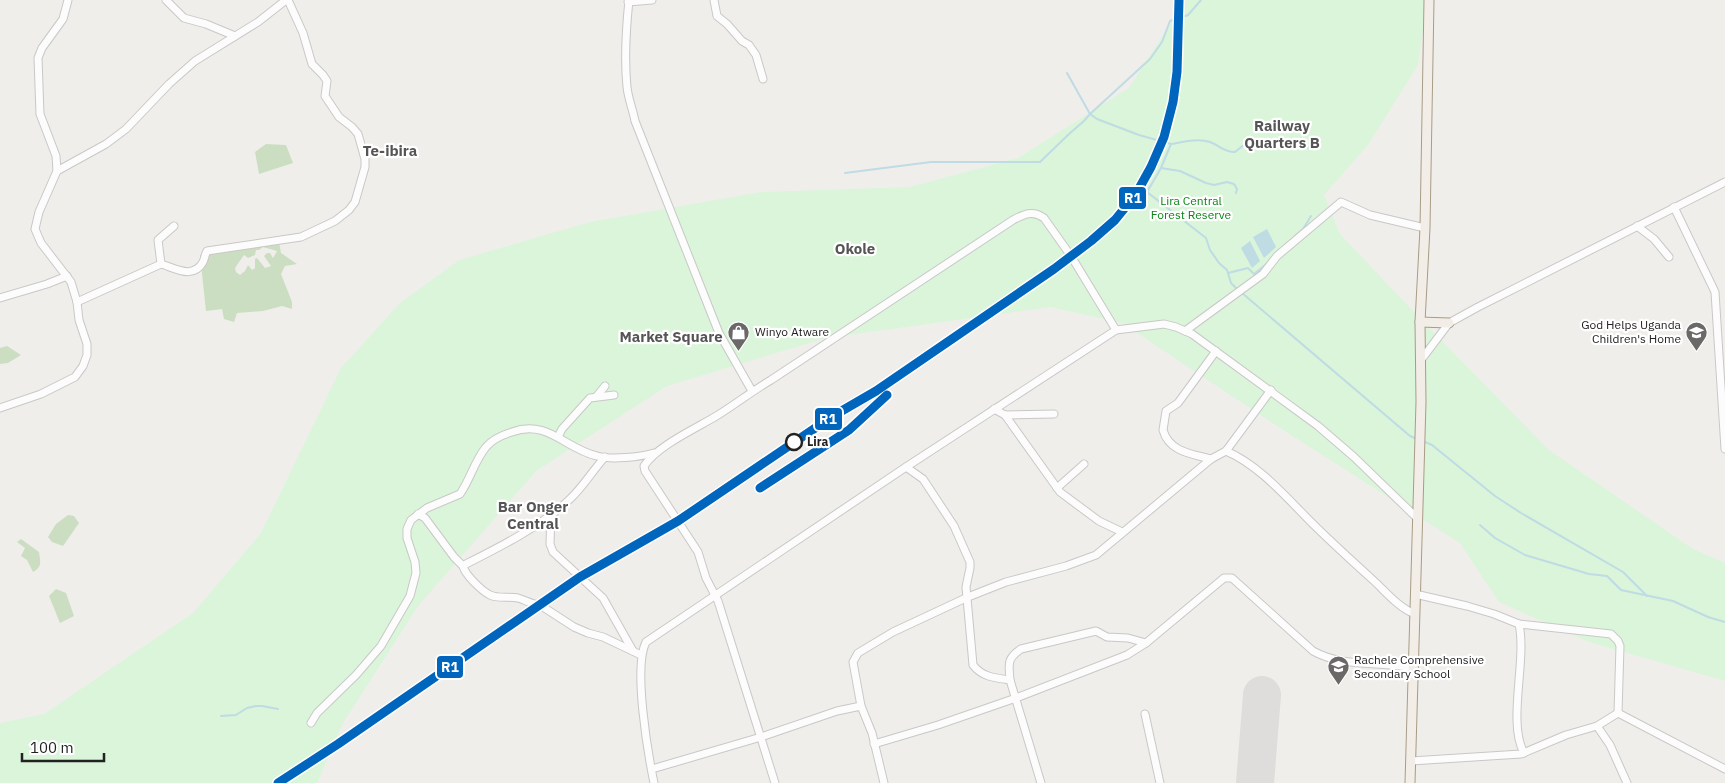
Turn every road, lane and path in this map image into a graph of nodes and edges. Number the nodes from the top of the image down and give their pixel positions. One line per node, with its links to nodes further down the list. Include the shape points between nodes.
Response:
1 (68, 0): 10 (street, via 63,19 38,58 40,114 56,156)
2 (166, 0): 8 (street, via 184,18)
3 (287, 0): 8 (street); 17 (street, via 303,33 312,64 327,82 325,96 339,117 358,134 365,159 355,202 335,221 301,237 207,251 202,264 192,272)
4 (652, 0): 7 (street)
5 (714, 0): 9 (street, via 717,16 756,55)
6 (1429, 0): 15 (main road)
7 (629, 1): 29 (street, via 627,89 635,121 718,333)
8 (236, 36): 10 (street, via 195,61 120,134)
9 (764, 80)
10 (57, 171): 18 (street, via 35,229 48,253)
11 (1725, 182): 12 (street)
12 (1674, 207): 14 (street); 37 (street, via 1714,292)
13 (174, 226): 17 (street, via 158,240)
14 (1637, 226): 16 (street); 22 (street)
15 (1424, 228): 21 (main road); 24 (street, via 1370,215 1341,202 1277,256 1263,274)
16 (1669, 257)
17 (161, 264): 20 (street)
18 (67, 276): 19 (street); 20 (street)
19 (0, 298)
20 (77, 302): 32 (street, via 87,350 78,374 58,387)
21 (1420, 322): 22 (main road); 26 (main road)
22 (1449, 324): 26 (street)
23 (1116, 330): 24 (street, via 1164,324); 29 (street, via 1044,218 1038,214 1024,214); 33 (street)
24 (1185, 331): 25 (street)
25 (1216, 351): 28 (street); 41 (street, via 1178,404 1166,411 1164,430 1176,448)
26 (1421, 360): 49 (main road)
27 (605, 386): 31 (street)
28 (1271, 390): 38 (street); 49 (street, via 1354,457)
29 (752, 391): 39 (street)
30 (614, 395): 31 (street)
31 (597, 396): 36 (street, via 586,402)
32 (0, 408)
33 (994, 409): 35 (street); 43 (street)
34 (1054, 414): 35 (street)
35 (1005, 415): 44 (street)
36 (558, 437): 40 (street, via 578,449); 45 (street, via 536,428 501,435 477,460 460,494)
37 (1725, 449)
38 (1226, 451): 41 (street); 55 (street, via 1271,482 1327,538 1407,611)
39 (659, 452): 40 (street); 53 (street, via 648,460 645,471 698,552)
40 (605, 457): 47 (street, via 571,498)
41 (1211, 459): 50 (street)
42 (1084, 464): 44 (street)
43 (906, 467): 53 (street); 54 (street, via 923,479 954,526 970,562 966,587)
44 (1057, 488): 50 (street, via 1098,521)
45 (427, 508): 46 (street); 48 (street)
46 (418, 514): 48 (street); 66 (street, via 407,529 416,573 410,596 381,646)
47 (551, 514): 51 (street); 58 (street, via 550,544 553,552 603,598)
48 (425, 518): 51 (street)
49 (1417, 518): 52 (main road)
50 (1122, 532): 54 (street, via 1087,560 1006,582)
51 (463, 566): 58 (street, via 468,576 490,595 540,605 588,633)
52 (1415, 594): 55 (main road); 56 (street, via 1467,606)
53 (715, 595): 59 (street, via 650,638); 68 (street)
54 (968, 597): 61 (street, via 973,665 985,676); 63 (street, via 893,632 858,653 853,662)
55 (1415, 614): 60 (main road)
56 (1519, 624): 64 (street, via 1615,636 1620,646); 70 (street, via 1518,736)
57 (1146, 642): 60 (street, via 1228,577 1321,655 1358,663 1397,664); 61 (street, via 1107,637 1096,630 1021,649 1009,662); 62 (street, via 1127,655)
58 (633, 651): 59 (street)
59 (641, 656): 73 (street, via 643,704)
60 (1413, 668): 71 (main road)
61 (1010, 680): 62 (street)
62 (1016, 698): 69 (street, via 938,726); 77 (street)
63 (861, 706): 68 (street); 69 (street)
64 (1618, 713): 67 (street); 72 (street)
65 (1145, 714): 78 (street)
66 (311, 723)
67 (1597, 726): 70 (street); 80 (street, via 1610,744)
68 (761, 738): 73 (street); 75 (street)
69 (874, 744): 76 (street)
70 (1524, 752): 71 (street)
71 (1411, 761): 79 (main road)
72 (1725, 769)
73 (652, 770): 74 (street)
74 (654, 783)
75 (775, 783)
76 (884, 783)
77 (1041, 783)
78 (1160, 783)
79 (1410, 783)
80 (1628, 783)

